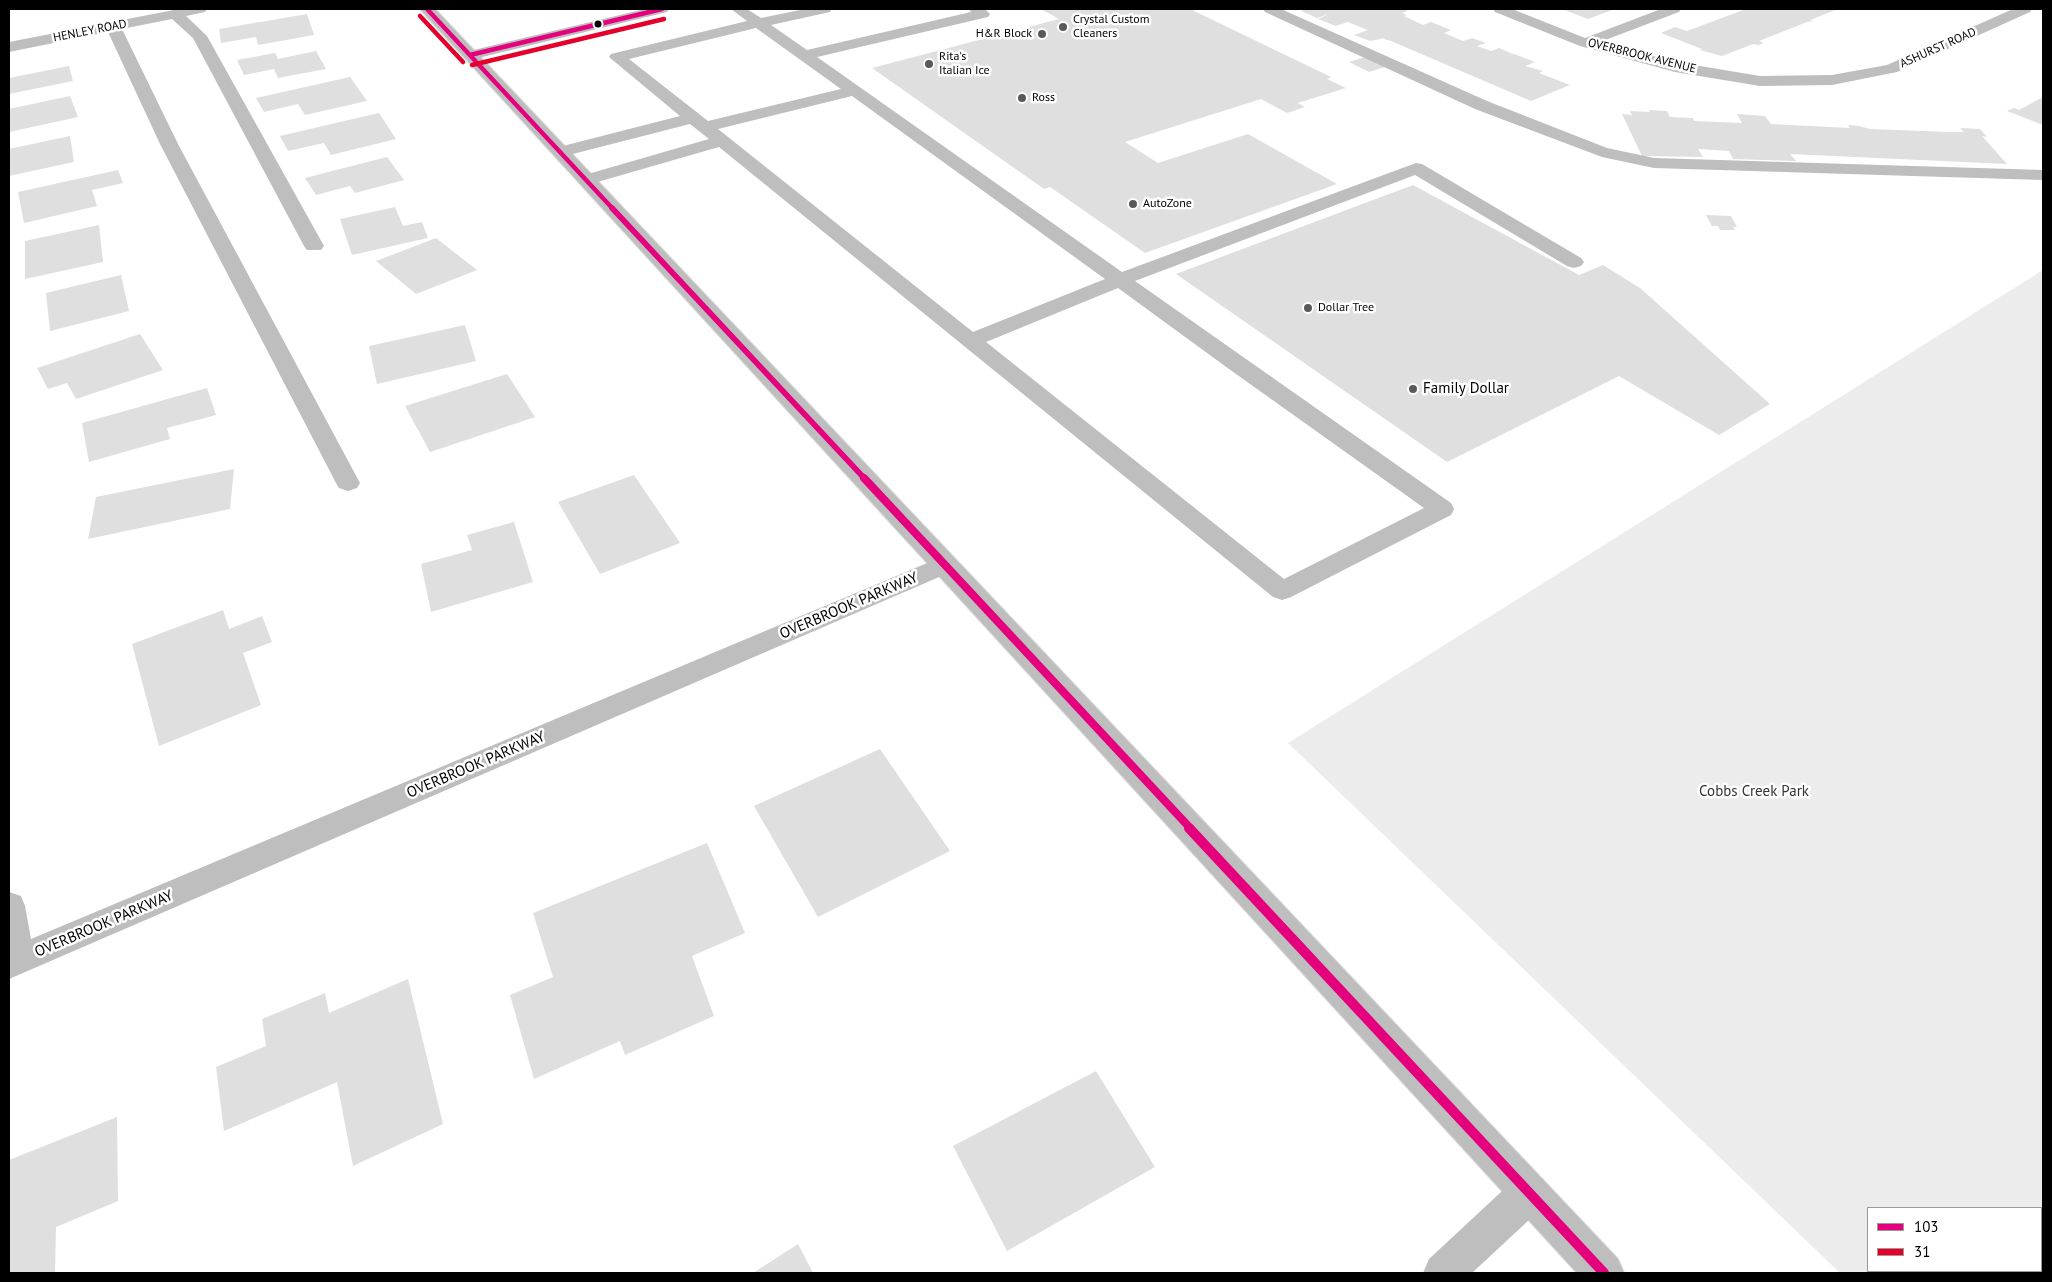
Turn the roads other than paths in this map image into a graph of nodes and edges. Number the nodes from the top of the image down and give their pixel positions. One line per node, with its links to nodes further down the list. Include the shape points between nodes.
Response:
1 (200, 9): 11 (main road, HENLEY ROAD)
2 (427, 9): 16 (main road)
3 (662, 9): 16 (main road)
4 (738, 9): 12 (main road)
5 (825, 9): 12 (main road)
6 (976, 9): 17 (main road, via 983,14)
7 (1270, 9): 23 (main road, via 1481,104 1610,154 1654,163)
8 (1500, 9): 14 (main road, OVERBROOK AVENUE)
9 (1674, 9): 14 (main road)
10 (2025, 9): 18 (main road, ASHURST ROAD, via 1891,69)
11 (175, 14): 13 (main road, HENLEY ROAD); 25 (main road, via 199,36)
12 (759, 24): 17 (main road); 20 (main road, via 617,57)
13 (113, 26): 15 (main road, HENLEY ROAD); 29 (main road, via 169,144)
14 (1586, 43): 18 (main road, OVERBROOK AVENUE, via 1675,67 1760,81)
15 (9, 47)
16 (470, 55): 22 (main road)
17 (804, 55): 19 (main road)
18 (1848, 77)
19 (854, 91): 20 (main road); 27 (main road)
20 (700, 122): 21 (main road); 22 (main road)
21 (722, 141): 24 (main road); 28 (main road)
22 (561, 152): 24 (main road)
23 (2043, 175)
24 (587, 180): 30 (main road)
25 (314, 246)
26 (1574, 262): 27 (main road, via 1416,168)
27 (1120, 280): 28 (main road); 28 (main road, via 1442,509 1282,591)
28 (970, 341)
29 (348, 483)
30 (944, 566): 32 (main road, OVERBROOK PARKWAY); 33 (main road)
31 (9, 906): 32 (main road)
32 (13, 962)
33 (1529, 1193): 34 (main road); 35 (main road)
34 (1443, 1273)
35 (1604, 1273)

